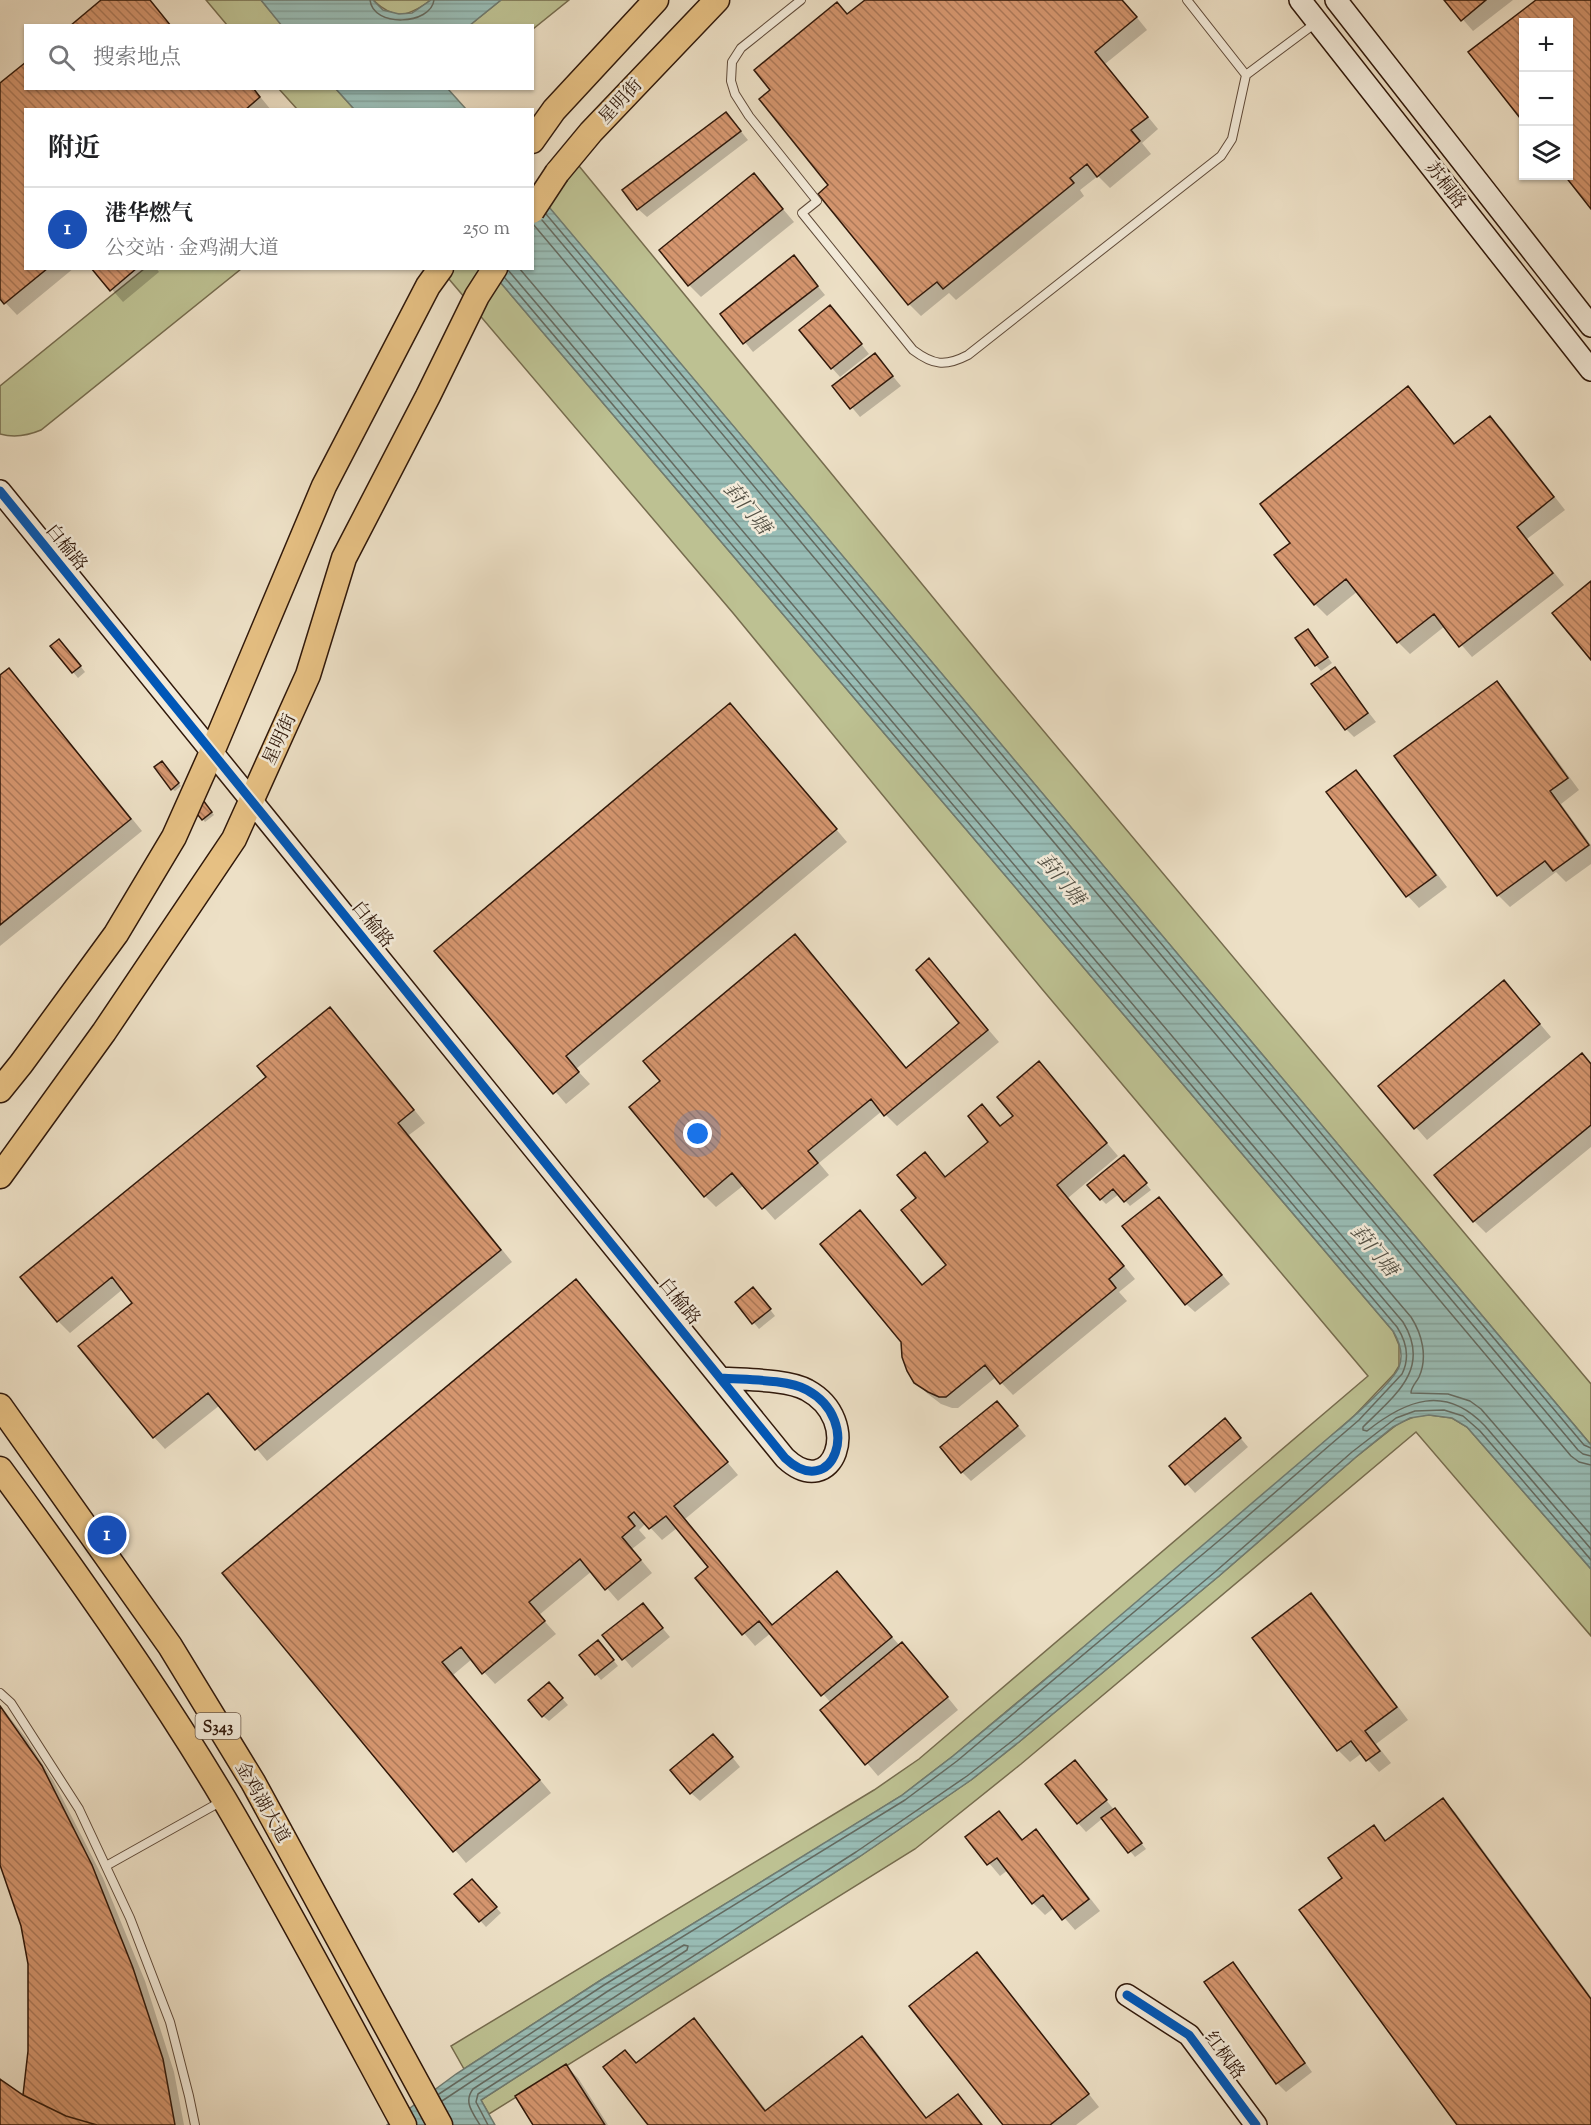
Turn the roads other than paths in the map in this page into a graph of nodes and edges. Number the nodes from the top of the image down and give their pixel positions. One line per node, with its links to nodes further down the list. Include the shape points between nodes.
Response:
1 (656, 0): 9 (main road, via 554,110)
2 (717, 0): 10 (main road, 星明街, bridge, via 591,132)
3 (801, 0): 8 (lane, via 734,56 731,81 735,94 817,201 802,213 905,341 920,355 938,363 955,362 968,355 1221,156 1232,140)
4 (1187, 0): 8 (lane)
5 (1300, 0): 7 (street, 苏桐路)
6 (1336, 0): 13 (street, 苏桐路)
7 (1318, 22): 8 (lane); 14 (street, 苏桐路)
8 (1246, 75)
9 (534, 138)
10 (534, 208)
11 (440, 270): 16 (main road, via 324,486)
12 (494, 270): 17 (main road, 星明街, via 344,558 308,675)
13 (1591, 326)
14 (1591, 370)
15 (0, 491): 16 (street, 白榆路)
16 (212, 752): 17 (street, 白榆路); 18 (main road, via 174,837 116,934)
17 (251, 800): 19 (main road, 星明街, via 234,839 104,1032); 20 (street, 白榆路)
18 (0, 1090)
19 (0, 1176)
20 (721, 1378): 20 (street, 白榆路, via 794,1467 813,1472 830,1463 838,1446 838,1426 817,1397 796,1385)
21 (0, 1406): 29 (main road, 金鸡湖大道 / S343, via 170,1646 253,1782)
22 (0, 1469): 24 (main road, 金鸡湖大道 / S343, via 140,1665)
23 (0, 1693): 25 (lane, via 11,1702 79,1809)
24 (224, 1800): 25 (lane); 28 (main road, 金鸡湖大道 / S343)
25 (106, 1866): 27 (lane, via 170,2022)
26 (1127, 1995): 30 (street, 红枫路, via 1189,2035)
27 (195, 2125)
28 (404, 2125)
29 (440, 2125)
30 (1256, 2125)

